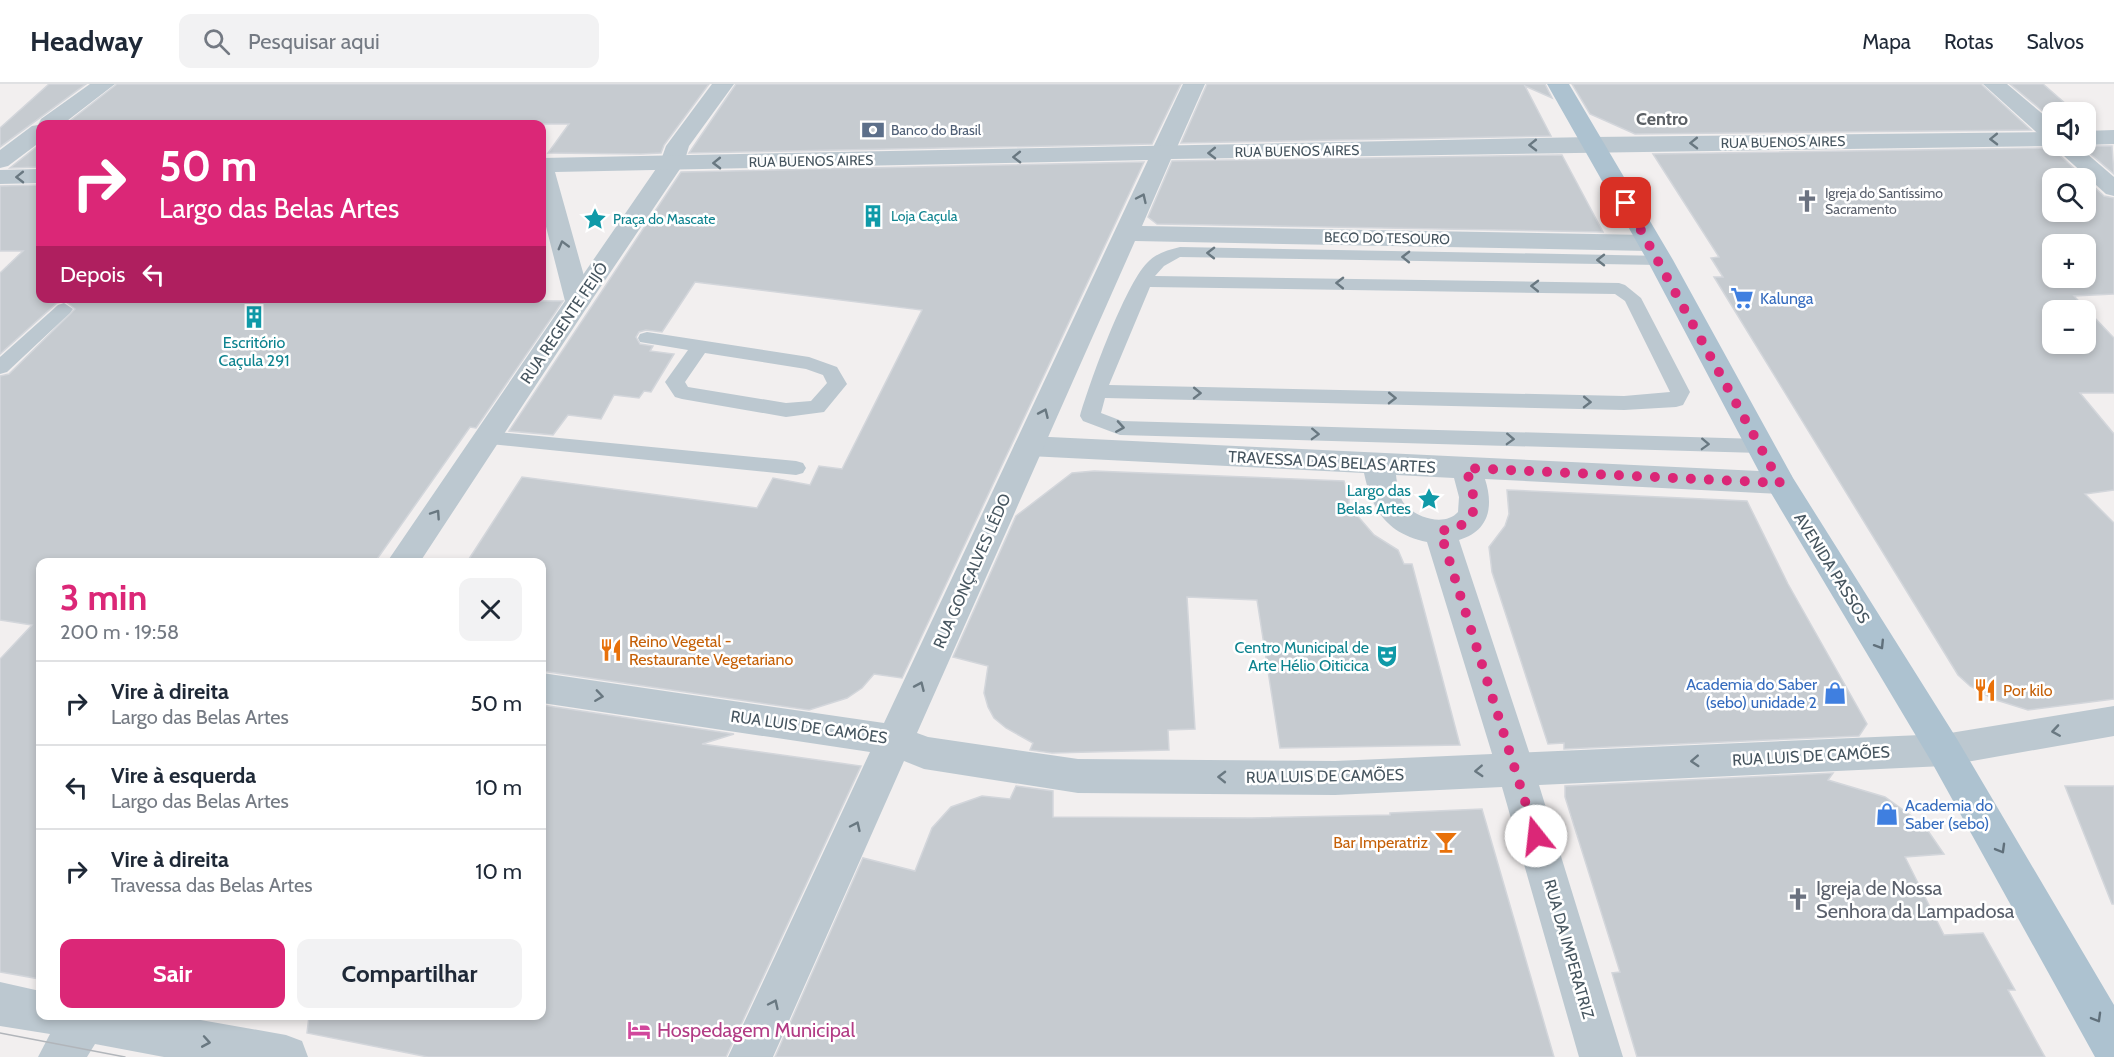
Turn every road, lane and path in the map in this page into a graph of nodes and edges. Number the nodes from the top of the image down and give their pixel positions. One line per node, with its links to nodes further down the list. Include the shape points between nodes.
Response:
1 (104, 84): 6 (street)
2 (723, 84): 16 (street, RUA REGENTE FEIJÓ, via 678,146)
3 (1194, 84): 13 (street, RUA GONÇALVES LÉDO)
4 (1558, 84): 12 (main road, AVENIDA PASSOS)
5 (1994, 84): 7 (street)
6 (54, 120)
7 (2042, 128)
8 (36, 134): 15 (street)
9 (2042, 137): 12 (street, RUA BUENOS AIRES, one-way to 12)
10 (2114, 137): 11 (street)
11 (2096, 138)
12 (1592, 144): 13 (street, RUA BUENOS AIRES, one-way to 13); 23 (main road, AVENIDA PASSOS)
13 (1162, 154): 16 (street, RUA BUENOS AIRES, one-way to 16); 22 (street, RUA GONÇALVES LÉDO, one-way to 13)
14 (2076, 156): 21 (street)
15 (0, 161)
16 (672, 164): 17 (street, RUA BUENOS AIRES); 26 (street, RUA REGENTE FEIJÓ)
17 (546, 166)
18 (36, 176): 19 (street, one-way to 19)
19 (0, 177)
20 (546, 188): 26 (street, one-way to 20)
21 (2114, 189)
22 (1125, 233): 23 (street, BECO DO TESOURO); 32 (street, RUA GONÇALVES LÉDO, one-way to 22)
23 (1655, 251): 24 (lane, one-way to 24, via 1180,252 1167,255 1149,269); 33 (main road, AVENIDA PASSOS)
24 (1143, 281): 30 (lane); 30 (lane, one-way to 24, via 1624,403 1676,400 1680,392 1632,298 1618,289)
25 (64, 309): 29 (lane)
26 (570, 318): 31 (street, RUA REGENTE FEIJÓ)
27 (647, 338): 28 (lane)
28 (700, 347): 28 (lane, via 809,363 830,371 837,384 817,406 786,410 682,392 675,382)
29 (0, 368)
30 (1097, 391): 33 (lane, one-way to 33, via 1090,416 1120,428)
31 (487, 438): 35 (lane); 39 (street, RUA REGENTE FEIJÓ, one-way to 31)
32 (1029, 446): 34 (street, TRAVESSA DAS BELAS ARTES); 42 (street, RUA GONÇALVES LÉDO, one-way to 32)
33 (1760, 446): 37 (main road, AVENIDA PASSOS)
34 (1378, 465): 36 (street, TRAVESSA DAS BELAS ARTES); 38 (street, via 1386,500 1395,514 1418,528)
35 (796, 468)
36 (1466, 468): 37 (street, TRAVESSA DAS BELAS ARTES); 38 (street, via 1474,514 1468,523)
37 (1780, 483): 43 (main road, AVENIDA PASSOS, one-way to 43)
38 (1440, 531): 44 (street, RUA DA IMPERATRIZ)
39 (406, 558)
40 (546, 689): 42 (street, RUA LUIS DE CAMÕES, one-way to 42)
41 (2114, 721): 43 (street, RUA LUIS DE CAMÕES, one-way to 43)
42 (895, 740): 44 (street, RUA LUIS DE CAMÕES, one-way to 42, via 1335,778 1078,776 924,753); 52 (street, RUA GONÇALVES LÉDO, one-way to 42)
43 (1944, 750): 44 (street, RUA LUIS DE CAMÕES, one-way to 44); 49 (main road, AVENIDA PASSOS, one-way to 49)
44 (1516, 770): 53 (street, RUA DA IMPERATRIZ)
45 (0, 1005): 46 (street)
46 (36, 1011)
47 (77, 1020): 50 (street)
48 (94, 1020): 51 (street, one-way to 51)
49 (2114, 1047)
50 (60, 1057)
51 (286, 1057)
52 (750, 1057)
53 (1600, 1057)

